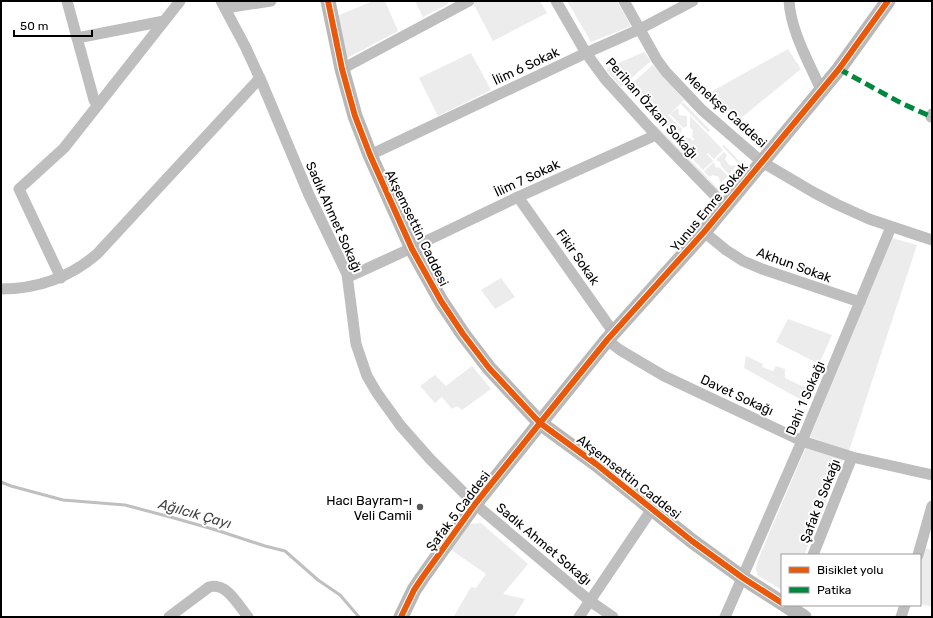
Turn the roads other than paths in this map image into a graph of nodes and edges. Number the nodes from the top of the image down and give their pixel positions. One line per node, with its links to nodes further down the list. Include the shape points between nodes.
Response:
1 (66, 1): 14 (street)
2 (180, 1): 12 (street)
3 (271, 1): 11 (street)
4 (328, 1): 16 (street, Akşemsettin Caddesi)
5 (469, 1): 16 (street)
6 (556, 1): 15 (street, Perihan Özkan Sokağı)
7 (624, 1): 13 (street, Menekşe Caddesi)
8 (693, 1): 13 (street, İlim 6 Sokak)
9 (789, 1): 18 (street, via 794,29)
10 (888, 1): 18 (street, Yunus Emre Sokak)
11 (223, 4): 17 (street, Sadık Ahmet Sokağı)
12 (164, 22): 14 (street); 19 (street)
13 (640, 29): 15 (street, İlim 6 Sokak); 22 (street, Menekşe Caddesi, via 657,60 682,90)
14 (77, 38): 19 (street, via 94,100)
15 (586, 53): 20 (street, Perihan Özkan Sokağı, via 605,80); 21 (street, İlim 6 Sokak)
16 (342, 69): 21 (street, Akşemsettin Caddesi, via 355,116)
17 (260, 78): 29 (street, Sadık Ahmet Sokağı, via 309,195); 30 (street, via 97,254 86,264)
18 (821, 90): 22 (street, Yunus Emre Sokak)
19 (98, 106): 30 (street, via 64,148 19,189)
20 (656, 135): 23 (street, İlim 7 Sokak); 24 (street, Perihan Özkan Sokağı)
21 (370, 155): 28 (street, Akşemsettin Caddesi)
22 (762, 162): 24 (street, Yunus Emre Sokak); 25 (street, Menekşe Caddesi, via 836,204)
23 (518, 197): 28 (street, İlim 7 Sokak); 33 (street, Fikir Sokak)
24 (725, 206): 26 (street, Yunus Emre Sokak)
25 (891, 227): 27 (street, Menekşe Caddesi); 32 (street, Dahi 1 Sokağı)
26 (704, 232): 32 (street, Akhun Sokak, via 743,261); 33 (street, Yunus Emre Sokak)
27 (932, 240)
28 (412, 249): 29 (street, İlim 7 Sokak); 34 (street, Akşemsettin Caddesi, via 463,334 489,368)
29 (348, 277): 38 (street, Sadık Ahmet Sokağı, via 356,344 367,376 400,425)
30 (61, 278): 31 (street, via 31,287)
31 (1, 289)
32 (860, 302): 35 (street, Dahi 1 Sokağı)
33 (611, 337): 34 (street, Yunus Emre Sokak); 35 (street, Davet Sokağı, via 620,350 664,376)
34 (540, 423): 38 (street, Şafak 5 Caddesi); 40 (street, Akşemsettin Caddesi)
35 (802, 441): 36 (street, Davet Sokağı); 43 (street, Dahi 1 Sokağı)
36 (852, 457): 37 (street, Davet Sokağı); 41 (street, Şafak 8 Sokağı)
37 (932, 475)
38 (475, 504): 44 (street, Sadık Ahmet Sokağı); 49 (street, Şafak 5 Caddesi, via 414,590)
39 (932, 506): 42 (street)
40 (652, 509): 43 (street, Akşemsettin Caddesi); 44 (street)
41 (813, 554)
42 (918, 554)
43 (743, 578): 45 (street, Akşemsettin Caddesi); 52 (street, Dahi 1 Sokağı)
44 (590, 601): 50 (street); 51 (street, Sadık Ahmet Sokağı)
45 (781, 603)
46 (905, 606): 53 (street)
47 (169, 617): 48 (street, via 209,587 217,586 226,590)
48 (248, 617)
49 (401, 617)
50 (579, 617)
51 (613, 617)
52 (725, 617)
53 (901, 617)

